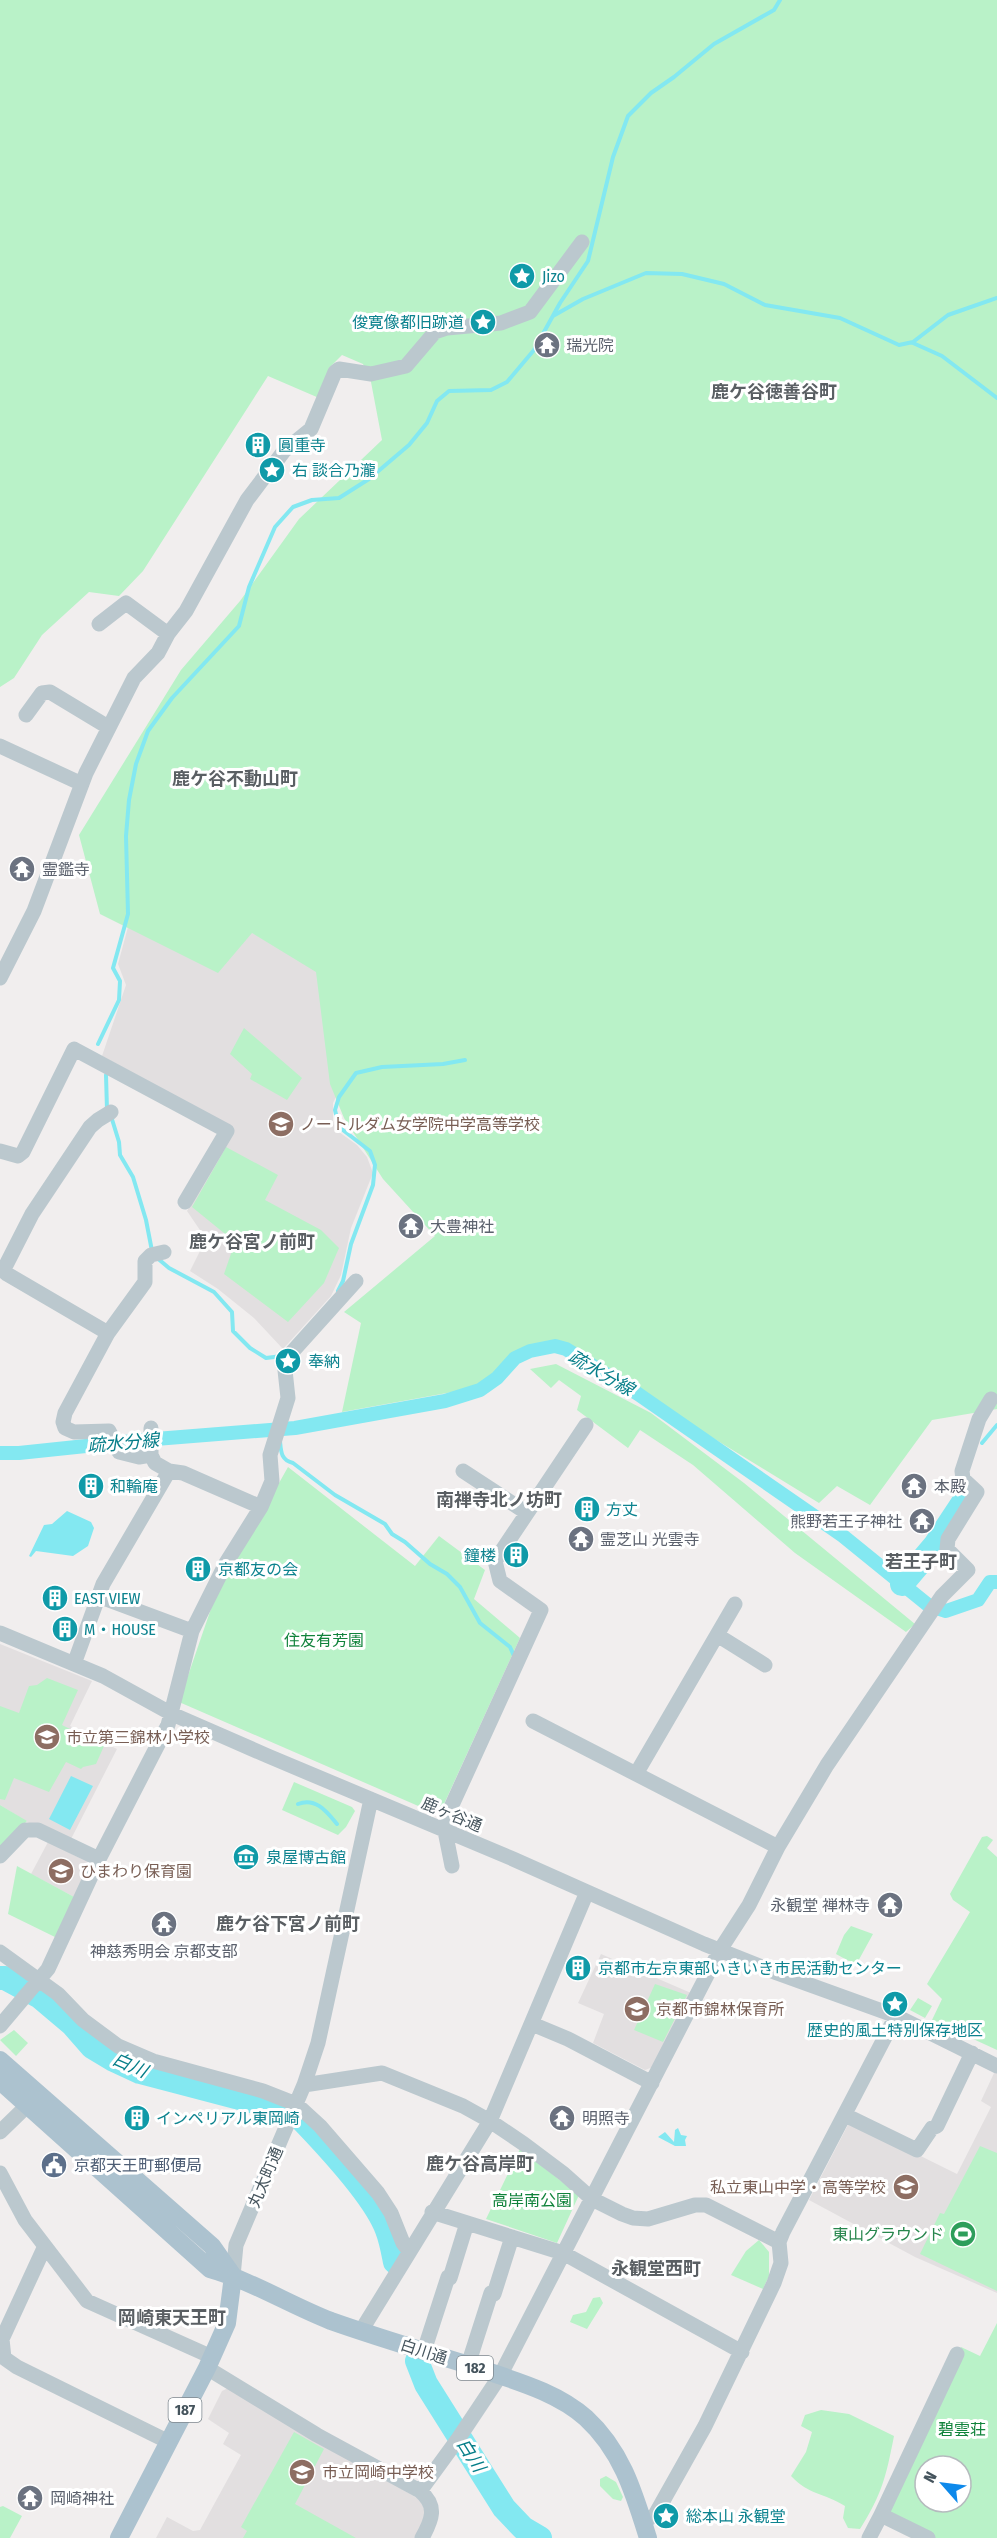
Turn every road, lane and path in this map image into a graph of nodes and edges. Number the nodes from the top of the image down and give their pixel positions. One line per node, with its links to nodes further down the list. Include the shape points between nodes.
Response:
1 (582, 242): 3 (street, via 530,312 501,323 447,328 435,333 406,366 371,374 339,369 335,372 311,429 285,451 247,500 196,593)
2 (99, 624): 3 (street, via 126,603)
3 (168, 634): 5 (street, via 158,653 134,678)
4 (26, 715): 5 (street, via 42,693 50,692)
5 (108, 727): 7 (street)
6 (0, 746): 7 (street)
7 (82, 784): 8 (street, via 34,911)
8 (0, 978)
9 (109, 1113): 13 (street, via 90,1127 32,1214)
10 (0, 1151): 11 (street, via 18,1156 23,1152 74,1048 227,1131)
11 (185, 1202)
12 (158, 1253): 15 (street, via 145,1261 145,1282)
13 (2, 1269): 15 (street)
14 (356, 1281): 20 (street, via 284,1361 288,1398 270,1455 272,1481)
15 (108, 1333): 18 (street, via 65,1413 65,1428 74,1432 109,1431 119,1452 139,1456 151,1440 155,1463)
16 (991, 1400): 34 (street, via 979,1419 962,1471 963,1479 977,1491 948,1539 947,1549 968,1570 934,1608 826,1765)
17 (586, 1425): 21 (street)
18 (169, 1471): 20 (street, via 183,1473); 22 (street)
19 (463, 1471): 21 (street)
20 (261, 1507): 24 (street, via 226,1563)
21 (527, 1513): 33 (street, via 495,1561 500,1581 541,1610 447,1816)
22 (98, 1596): 24 (street); 27 (street)
23 (735, 1604): 26 (street)
24 (192, 1631): 29 (street)
25 (0, 1633): 27 (street, 鹿ヶ谷通)
26 (717, 1635): 28 (street); 31 (street)
27 (74, 1664): 29 (street, 鹿ヶ谷通)
28 (765, 1665)
29 (172, 1714): 32 (street, 鹿ヶ谷通); 36 (street)
30 (532, 1721): 31 (street)
31 (636, 1774): 34 (street)
32 (371, 1799): 33 (street, 鹿ヶ谷通); 50 (street, 丸太町通, via 318,2043)
33 (446, 1831): 37 (street); 38 (street, 鹿ヶ谷通)
34 (778, 1847): 39 (street, via 749,1905)
35 (0, 1856): 36 (street, via 25,1830 38,1830)
36 (99, 1859): 41 (street)
37 (452, 1866)
38 (587, 1892): 39 (street, 鹿ヶ谷通); 43 (street)
39 (720, 1950): 42 (street, 鹿ヶ谷通); 49 (street)
40 (0, 1952): 41 (street)
41 (38, 1983): 44 (street); 52 (street, via 58,1994 83,2020 118,2046 153,2061)
42 (896, 2016): 45 (street, 鹿ヶ谷通); 53 (street)
43 (532, 2024): 49 (street); 54 (street)
44 (0, 2026)
45 (972, 2053): 47 (street, 鹿ヶ谷通); 53 (street, via 937,2126 917,2150)
46 (0, 2060): 51 (main road, 白川通 / 182)
47 (997, 2066)
48 (0, 2081): 51 (main road, 白川通 / 182)
49 (652, 2083): 57 (street)
50 (304, 2085): 52 (street, 丸太町通); 54 (street, via 382,2073)
51 (32, 2100): 55 (street); 65 (main road, 白川通 / 182, via 210,2269)
52 (296, 2104): 63 (street, via 378,2193); 65 (street, 丸太町通, via 236,2245)
53 (845, 2115): 61 (street)
54 (490, 2121): 57 (street); 58 (street)
55 (0, 2132)
56 (0, 2173): 62 (street)
57 (592, 2199): 61 (street, via 633,2218 648,2219 706,2205); 64 (street)
58 (432, 2212): 59 (street); 63 (street)
59 (466, 2223): 60 (street); 67 (street)
60 (512, 2237): 64 (street); 71 (street)
61 (779, 2242): 68 (street, via 781,2263)
62 (45, 2246): 70 (street, via 87,2301); 73 (street, via 2,2339 4,2358)
63 (409, 2251): 66 (street)
64 (563, 2253): 68 (street); 72 (street)
65 (233, 2276): 66 (main road, 白川通 / 182); 70 (main road, 丸太町通 / 187, via 227,2323)
66 (362, 2331): 67 (main road, 白川通 / 182)
67 (424, 2351): 71 (main road, 白川通 / 182)
68 (742, 2352): 76 (street)
69 (957, 2354): 75 (street)
70 (209, 2363): 73 (main road, 丸太町通 / 187); 74 (street, via 317,2435)
71 (468, 2365): 72 (main road, 白川通 / 182)
72 (500, 2376): 74 (street); 76 (main road, 白川通 / 182, via 551,2395 585,2417 616,2453 630,2480)
73 (169, 2442): 78 (main road, 丸太町通 / 187)
74 (420, 2491): 77 (street, via 432,2507)
75 (881, 2515): 79 (street); 80 (street)
76 (645, 2530)
77 (428, 2536)
78 (119, 2538)
79 (869, 2538)
80 (928, 2538)

